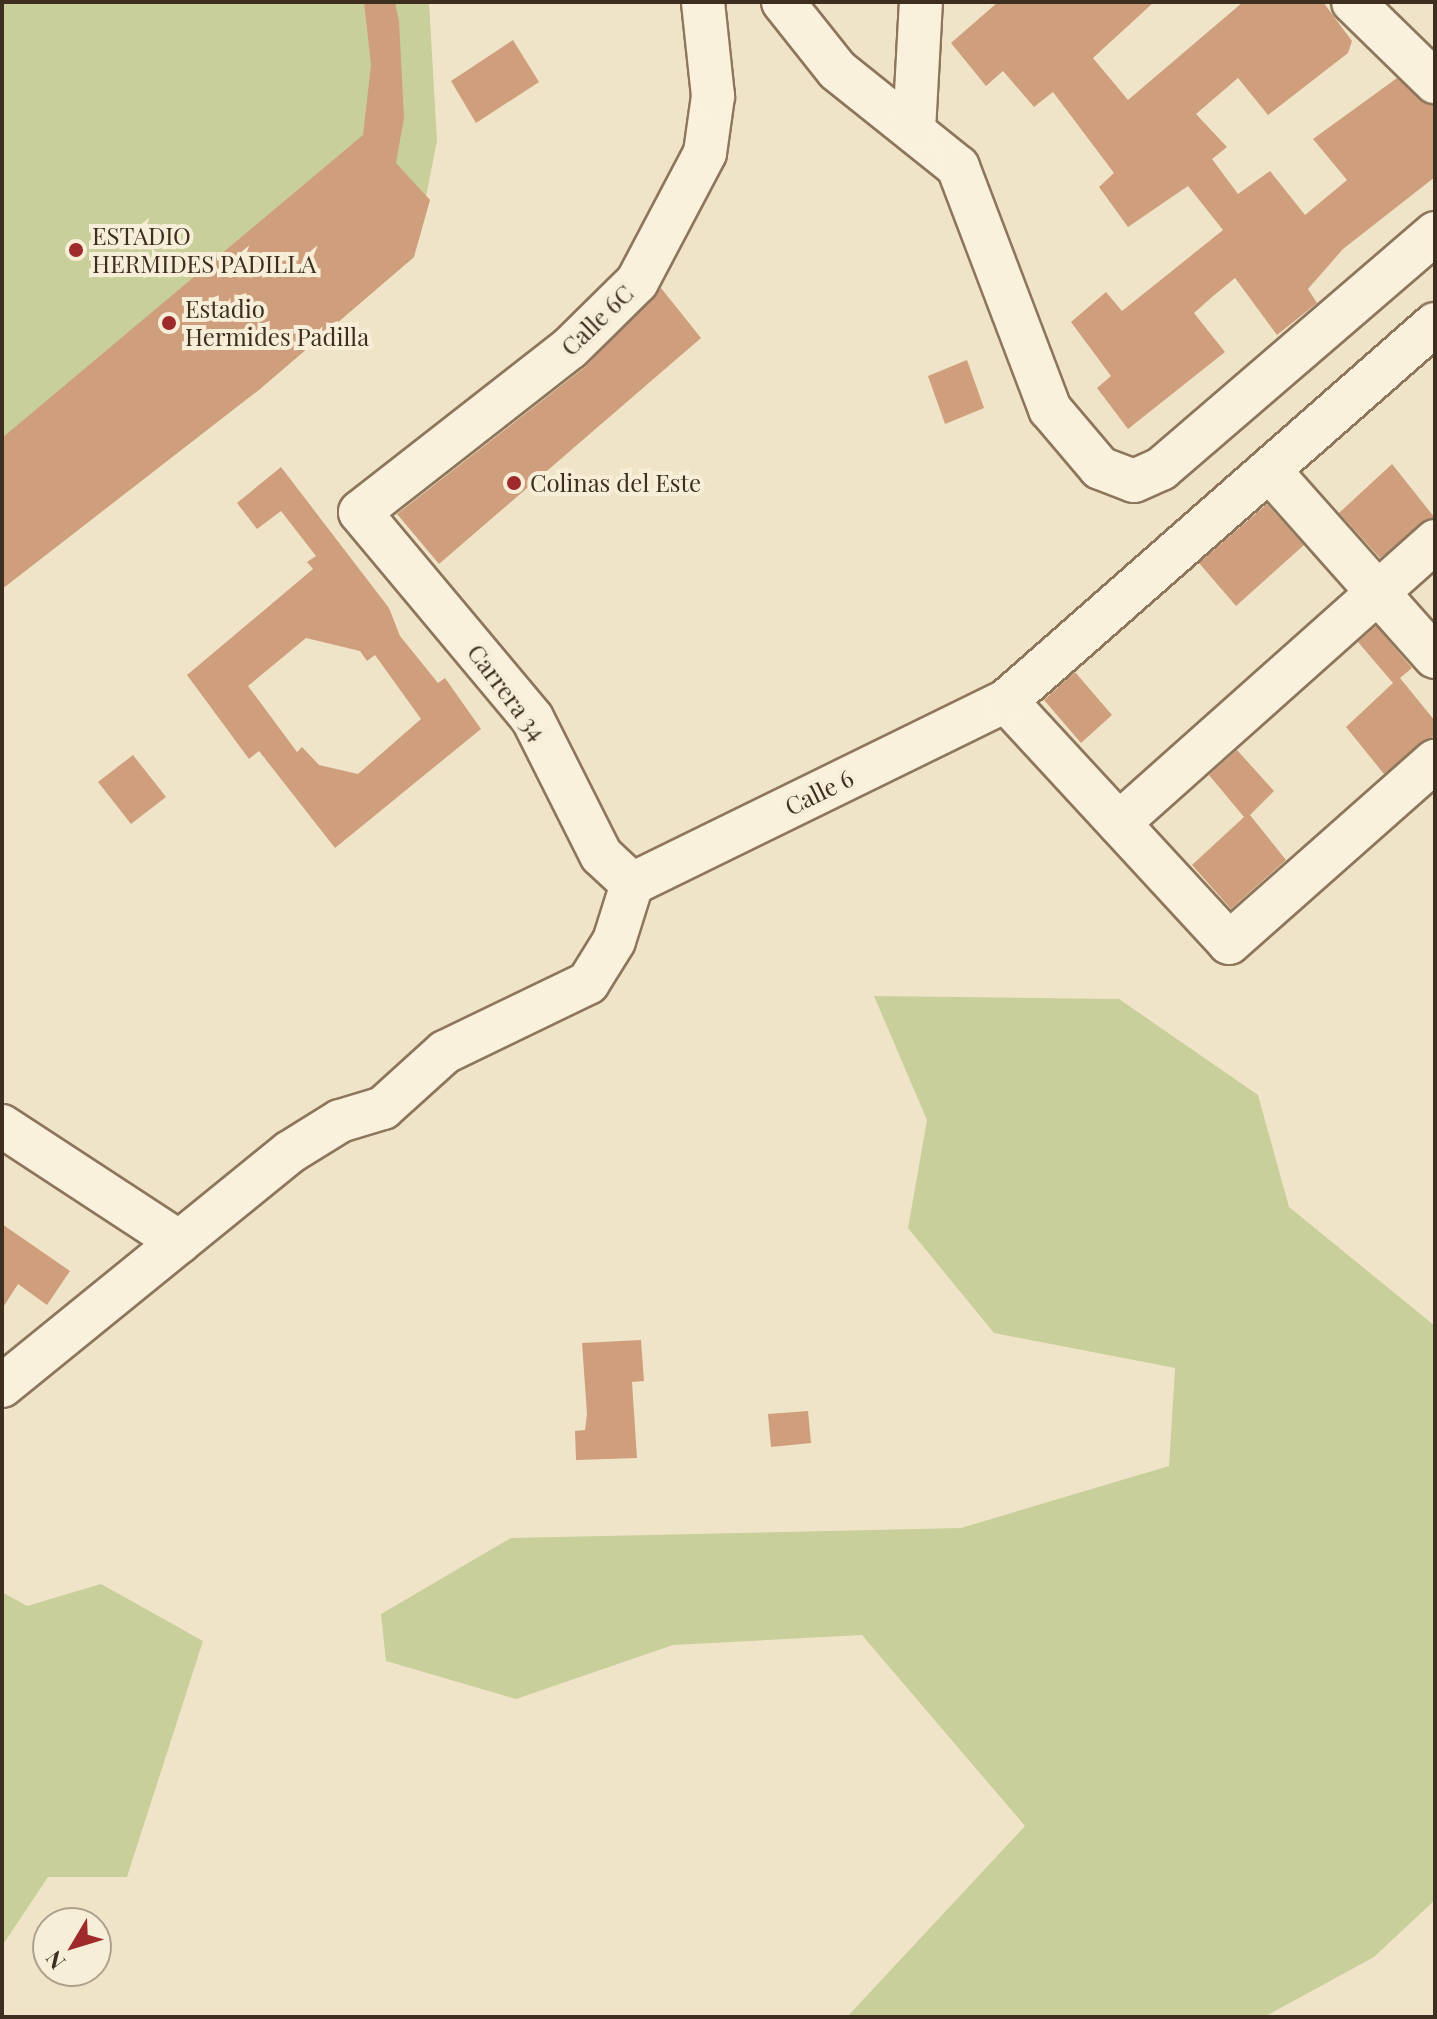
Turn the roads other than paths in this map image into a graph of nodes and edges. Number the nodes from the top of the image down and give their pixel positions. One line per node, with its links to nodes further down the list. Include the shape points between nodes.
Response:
1 (703, 2): 12 (street, Calle 6C, via 713,96 705,153 637,282 570,348)
2 (783, 2): 7 (street)
3 (921, 2): 5 (street)
4 (1353, 2): 6 (street)
5 (917, 50): 7 (street); 8 (street)
6 (1435, 82)
7 (866, 95): 8 (street)
8 (914, 130): 9 (street, via 958,167 1050,409 1100,468 1134,481 1161,469)
9 (1435, 233)
10 (1435, 324): 11 (street, Calle 6)
11 (1269, 470): 14 (street); 16 (street, Calle 6)
12 (360, 512): 19 (street, Carrera 34, via 532,718 601,855)
13 (1435, 541): 14 (street)
14 (1376, 593): 15 (street); 18 (street)
15 (1435, 657)
16 (1006, 701): 18 (street); 19 (street, Calle 6)
17 (1435, 761): 18 (street, via 1229,943)
18 (1119, 823)
19 (632, 884): 21 (street, via 614,941 588,983 445,1052 383,1108 340,1121 290,1152)
20 (2, 1126): 21 (street)
21 (179, 1242): 22 (street)
22 (8, 1372)

